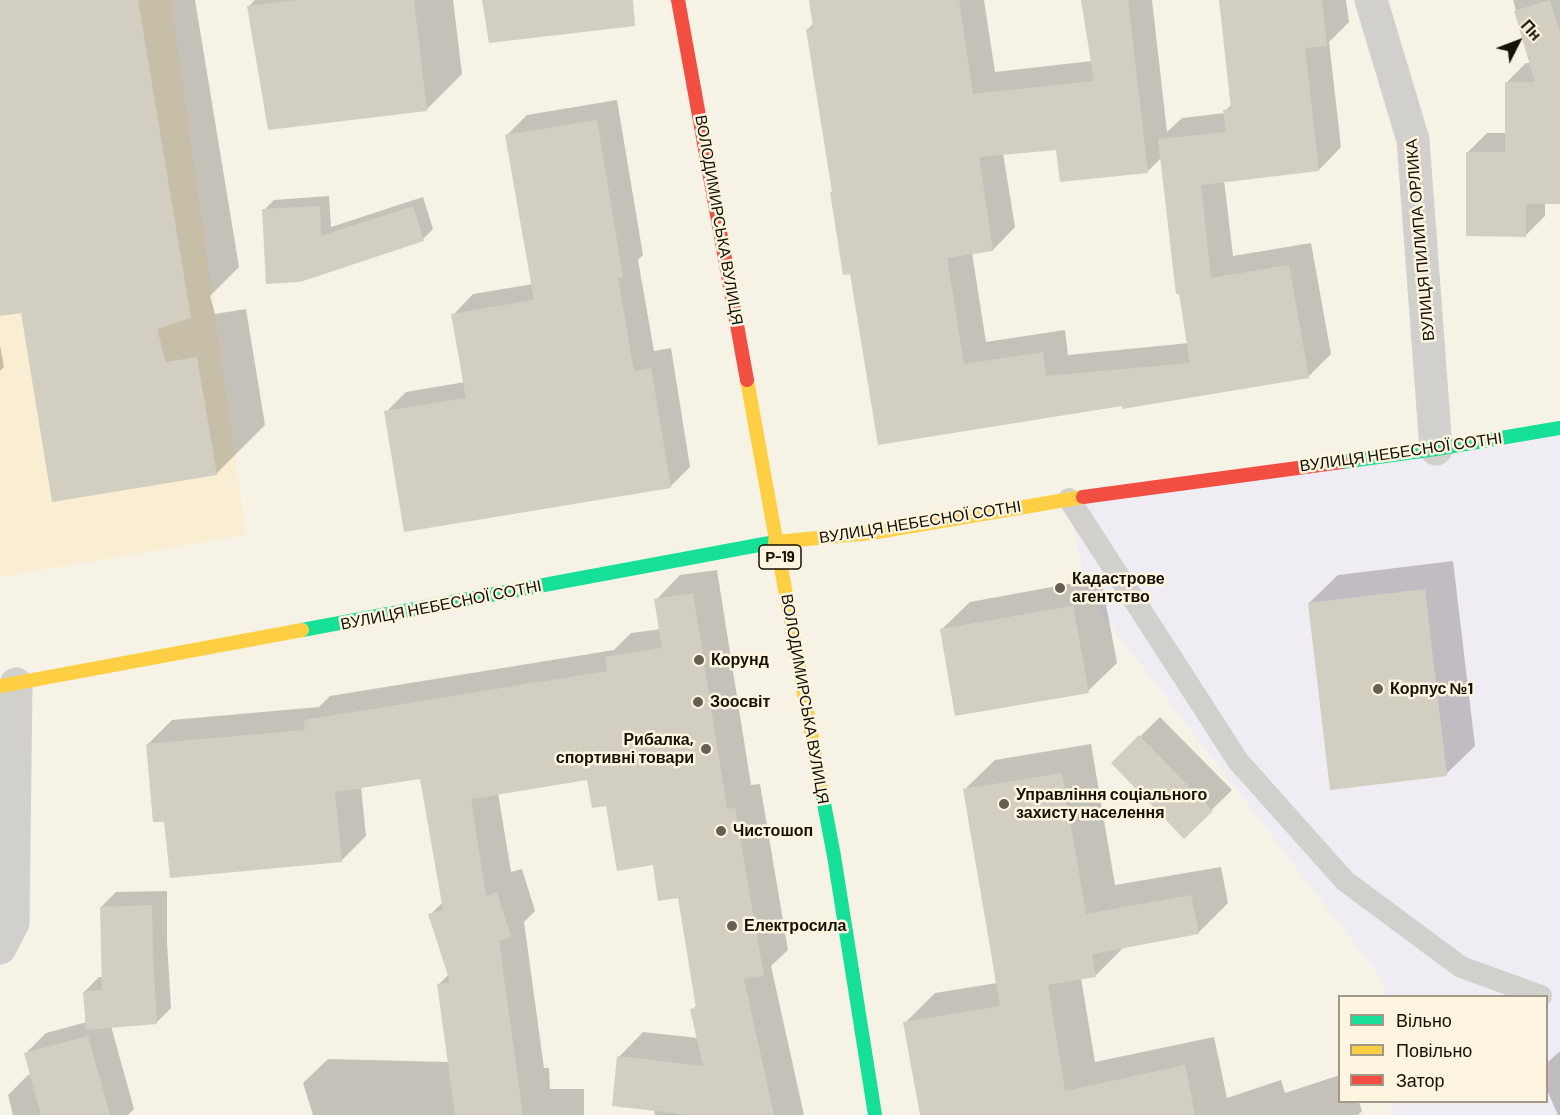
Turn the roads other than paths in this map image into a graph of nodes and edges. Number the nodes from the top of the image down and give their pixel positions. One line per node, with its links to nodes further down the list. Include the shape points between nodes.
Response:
1 (678, 0): 6 (street, ВОЛОДИМИРСЬКА ВУЛИЦЯ / Р-19)
2 (1371, 0): 4 (street, ВУЛИЦЯ ПИЛИПА ОРЛИКА, via 1413,140)
3 (1560, 428): 4 (street, ВУЛИЦЯ НЕБЕСНОЇ СОТНІ)
4 (1436, 449): 5 (street, ВУЛИЦЯ НЕБЕСНОЇ СОТНІ)
5 (1069, 499): 6 (street, ВУЛИЦЯ НЕБЕСНОЇ СОТНІ, via 871,533); 9 (lane, via 1238,761 1345,881 1461,967)
6 (777, 542): 7 (street, ВУЛИЦЯ НЕБЕСНОЇ СОТНІ); 10 (street, ВОЛОДИМИРСЬКА ВУЛИЦЯ / Р-19, via 834,856)
7 (8, 685): 8 (street, via 13,923)
8 (0, 948)
9 (1538, 995)
10 (875, 1115)

